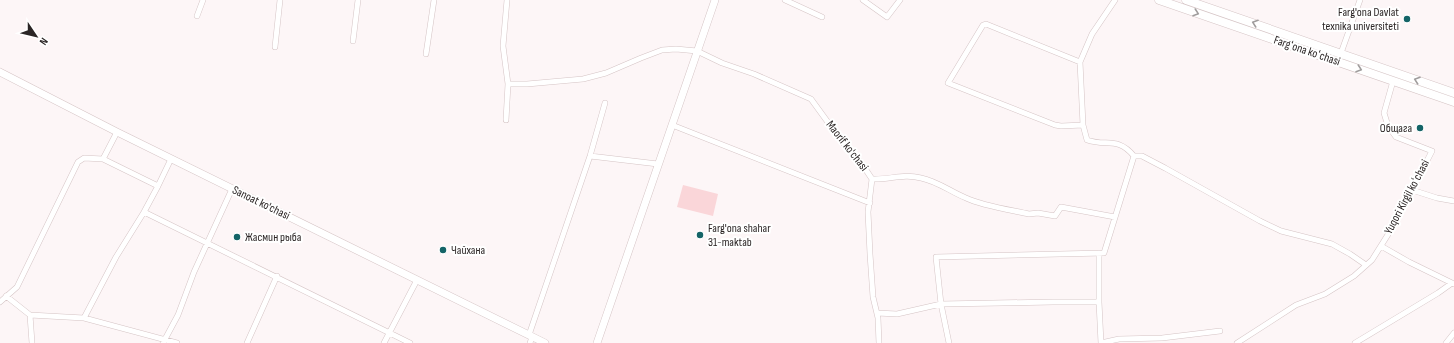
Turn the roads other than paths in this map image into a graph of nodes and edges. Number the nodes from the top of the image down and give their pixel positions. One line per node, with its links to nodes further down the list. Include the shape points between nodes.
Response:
1 (203, 0): 14 (street)
2 (280, 0): 17 (street)
3 (358, 0): 16 (street)
4 (434, 0): 21 (street)
5 (507, 0): 25 (street, via 503,46)
6 (715, 0): 19 (main road)
7 (785, 0): 15 (street)
8 (863, 0): 9 (street, via 887,17)
9 (900, 0)
10 (1115, 0): 22 (street, via 1092,34)
11 (1159, 0): 18 (main road, Fargʻona koʻchasi, one-way to 18)
12 (1186, 0): 18 (main road, Fargʻona koʻchasi, one-way to 12)
13 (1360, 0): 20 (street)
14 (197, 16)
15 (822, 17)
16 (353, 42)
17 (276, 46)
18 (1307, 46): 20 (main road, Fargʻona koʻchasi); 24 (main road, Fargʻona koʻchasi, one-way to 24)
19 (697, 51): 25 (street, via 662,50 606,73 583,79); 30 (main road); 38 (street, Maorif ko'chasi, via 811,99)
20 (1341, 53): 26 (main road, Fargʻona koʻchasi, one-way to 20)
21 (426, 54)
22 (1080, 62): 31 (street); 31 (street, via 986,24 948,83 1055,125)
23 (0, 72): 32 (main road, Sanoat ko'chasi)
24 (1393, 81): 27 (main road, Fargʻona koʻchasi); 41 (street, Yuqori Kirgil koʻchasi, via 1384,113 1388,126 1396,137 1432,151)
25 (508, 84): 29 (street)
26 (1454, 92)
27 (1454, 102)
28 (605, 103): 33 (street)
29 (506, 120)
30 (672, 125): 37 (main road); 43 (street)
31 (1083, 125): 34 (street, via 1087,140 1119,144)
32 (117, 132): 35 (street); 36 (main road, Sanoat ko'chasi)
33 (590, 156): 37 (street); 63 (street)
34 (1134, 156): 45 (street); 49 (street, via 1142,156 1281,231 1332,244)
35 (103, 159): 39 (street); 53 (street, via 84,158 78,162 16,287)
36 (171, 159): 39 (street); 40 (main road, Sanoat ko'chasi)
37 (658, 164): 71 (main road)
38 (872, 179): 43 (street, Maorif ko'chasi); 45 (street, via 884,180 904,175 922,178 968,199 1029,214 1054,216 1061,207)
39 (158, 186): 44 (street)
40 (232, 189): 46 (street); 51 (main road, Sanoat ko'chasi)
41 (1412, 190): 42 (street); 47 (street, Yuqori Kirgil koʻchasi)
42 (1454, 201)
43 (870, 202): 57 (street, Maorif ko'chasi, via 870,254 873,297)
44 (144, 212): 46 (street); 59 (street, via 116,257)
45 (1115, 217): 48 (street, via 1104,253)
46 (207, 244): 50 (street); 64 (street, via 178,315)
47 (1381, 246): 49 (street, Yuqori Kirgil koʻchasi); 52 (street, Yuqori Kirgil koʻchasi)
48 (1099, 253): 55 (street); 56 (street, via 936,257)
49 (1366, 265): 75 (street, Yuqori Kirgil koʻchasi, via 1354,276 1325,294 1296,305)
50 (277, 276): 61 (street); 67 (street)
51 (418, 280): 61 (street); 63 (main road, Sanoat ko'chasi)
52 (1453, 284): 76 (street, Yuqori Kirgil koʻchasi)
53 (6, 296): 54 (street); 58 (street)
54 (0, 302)
55 (1099, 302): 56 (street); 74 (street)
56 (941, 304): 57 (street, via 896,314); 73 (street)
57 (877, 313): 72 (street, Maorif ko'chasi)
58 (30, 315): 59 (street); 65 (street)
59 (84, 318): 64 (street)
60 (1220, 331): 74 (street)
61 (389, 333): 68 (street); 69 (street)
62 (1454, 333): 77 (street)
63 (530, 338): 70 (main road, Sanoat ko'chasi)
64 (164, 341): 66 (street)
65 (32, 343)
66 (176, 343)
67 (247, 343)
68 (384, 343)
69 (410, 343)
70 (545, 343)
71 (597, 343)
72 (879, 343)
73 (949, 343)
74 (1101, 343)
75 (1237, 343)
76 (1355, 343)
77 (1446, 343)

